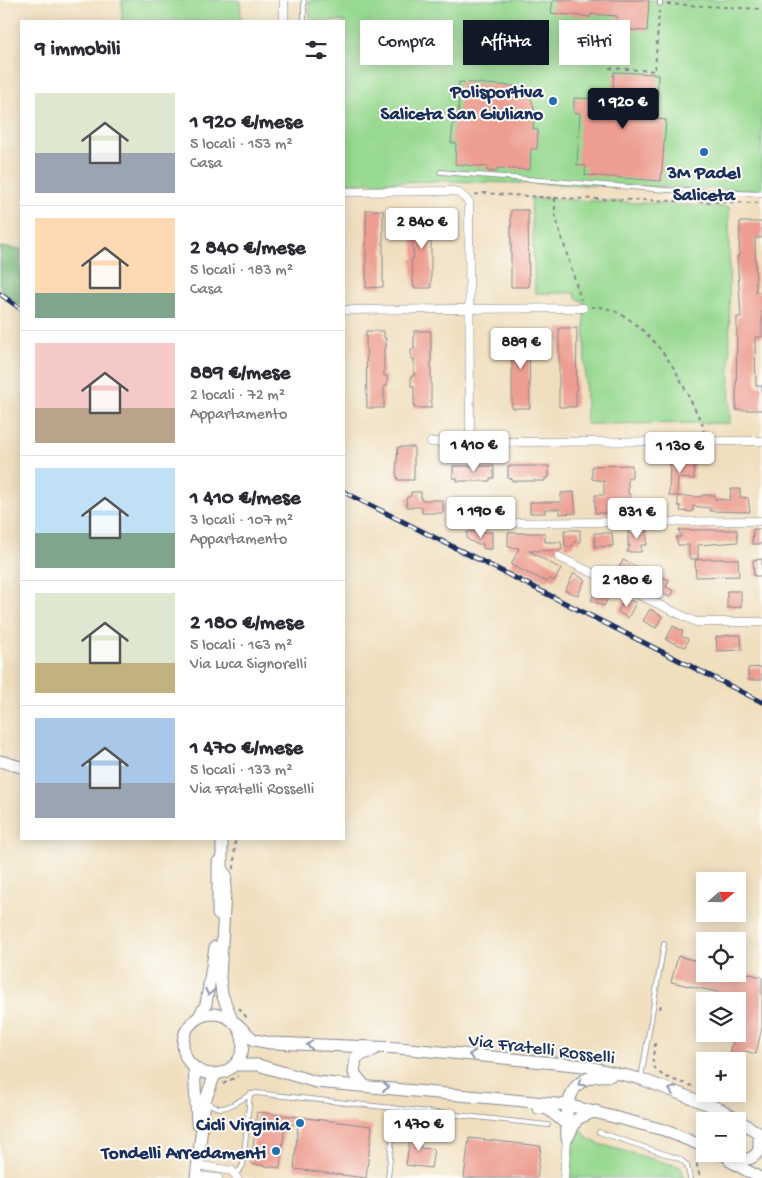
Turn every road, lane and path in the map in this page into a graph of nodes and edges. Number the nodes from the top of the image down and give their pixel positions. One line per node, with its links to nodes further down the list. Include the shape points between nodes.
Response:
1 (284, 0): 5 (street)
2 (304, 0): 6 (lane)
3 (660, 2): 4 (path); 7 (path, via 655,71)
4 (762, 9)
5 (284, 20)
6 (304, 20)
7 (608, 68)
8 (440, 172): 10 (lane)
9 (345, 192): 11 (street, via 453,191)
10 (762, 194)
11 (465, 198): 12 (path, via 482,193); 15 (street, via 470,209)
12 (555, 198): 13 (path); 14 (path, via 555,215)
13 (762, 203)
14 (583, 308): 15 (street); 17 (path, via 596,307 616,313 633,323 652,341 673,368 702,423)
15 (470, 309): 16 (street); 20 (street)
16 (345, 310)
17 (707, 441): 18 (street); 20 (street)
18 (762, 441)
19 (431, 442): 20 (street)
20 (470, 442)
21 (762, 521): 22 (street)
22 (459, 523)
23 (559, 557): 24 (street, via 696,622)
24 (762, 622)
25 (0, 761): 26 (street)
26 (20, 767)
27 (218, 840): 36 (street, one-way to 36, via 216,942 206,1004)
28 (222, 840): 31 (street, via 222,870)
29 (227, 840): 31 (street)
30 (235, 840): 31 (path)
31 (230, 873): 37 (street, via 220,978 222,994)
32 (664, 944): 41 (lane)
33 (662, 1001): 35 (path)
34 (236, 1004): 38 (path)
35 (660, 1010)
36 (198, 1018): 37 (street, via 216,1014); 44 (street, via 187,1028 183,1044)
37 (234, 1022): 40 (street, Via Fratelli Rosselli, one-way to 37, via 271,1043 254,1040); 43 (street, via 243,1044)
38 (250, 1022)
39 (655, 1040): 42 (path)
40 (398, 1048): 46 (street, Via Fratelli Rosselli, one-way to 40, via 585,1066); 47 (street, Via Fratelli Rosselli, via 368,1051 356,1057 354,1073)
41 (644, 1062): 42 (path); 46 (lane)
42 (653, 1063): 48 (path, via 661,1074)
43 (235, 1065): 45 (street); 47 (street, via 258,1065 316,1082)
44 (194, 1067): 45 (street); 61 (street)
45 (215, 1074): 51 (street)
46 (641, 1079): 52 (street, one-way to 52, via 599,1075 583,1079 574,1088); 58 (street, Via Fratelli Rosselli, one-way to 46, via 720,1109)
47 (364, 1085): 50 (street, one-way to 50)
48 (696, 1088)
49 (250, 1094): 51 (lane, via 229,1108 214,1107); 53 (lane); 66 (lane, via 243,1165)
50 (487, 1097): 52 (street); 55 (street, via 491,1102 548,1109)
51 (205, 1101): 61 (street)
52 (567, 1105): 54 (street); 55 (street)
53 (396, 1109): 56 (lane); 68 (lane)
54 (596, 1111): 59 (street, via 577,1119); 60 (street, via 664,1130)
55 (566, 1124): 59 (street)
56 (548, 1125)
57 (599, 1132): 70 (lane, via 680,1159 687,1165)
58 (761, 1134): 62 (street, Via Fratelli Rosselli, via 759,1150)
59 (567, 1138): 69 (street)
60 (696, 1144)
61 (198, 1150): 65 (street)
62 (746, 1159)
63 (696, 1162): 71 (path)
64 (733, 1162): 72 (street, Via Fratelli Rosselli)
65 (196, 1173): 66 (street, via 232,1171); 67 (street)
66 (236, 1176)
67 (218, 1178)
68 (388, 1178)
69 (564, 1178)
70 (690, 1178)
71 (700, 1178)
72 (760, 1178)

